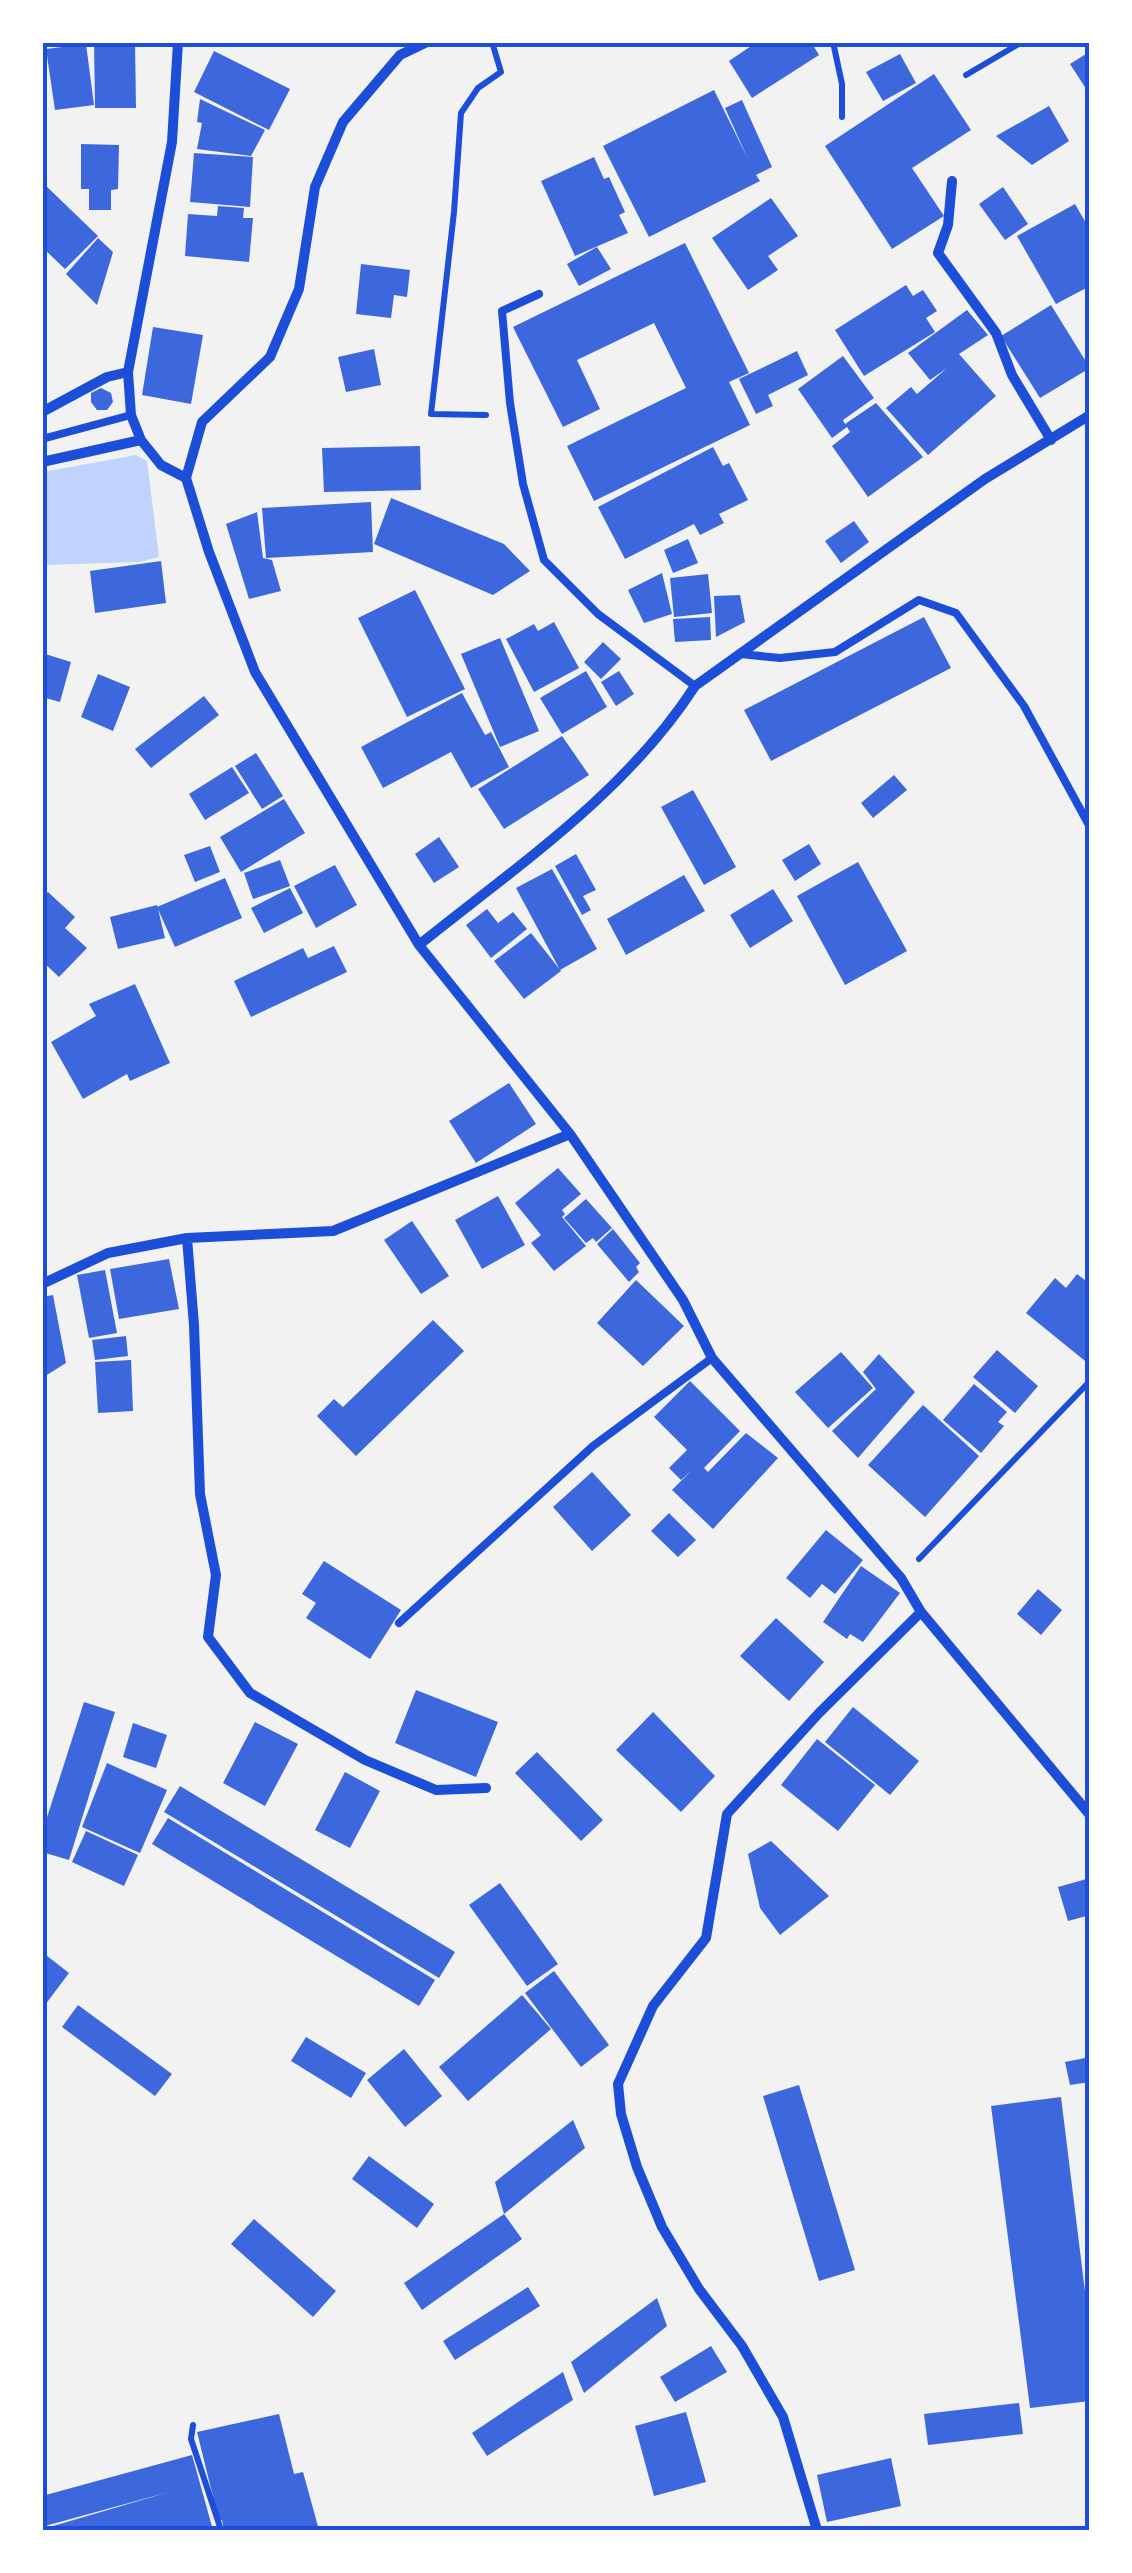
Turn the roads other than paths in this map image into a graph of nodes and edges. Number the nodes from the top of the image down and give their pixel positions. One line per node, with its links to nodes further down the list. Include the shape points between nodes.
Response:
1 (178, 42): 5 (street, via 172,142)
2 (427, 42): 13 (street, via 400,55 342,122 315,186 299,288 270,357 202,422)
3 (952, 180): 11 (street, via 938,253 996,334)
4 (539, 294): 15 (lane, via 502,311 512,416 544,560 598,614)
5 (128, 372): 6 (street); 7 (street)
6 (42, 412)
7 (132, 415): 9 (lane); 10 (street)
8 (1090, 415): 11 (street)
9 (42, 439)
10 (141, 440): 12 (street); 13 (street, via 161,465)
11 (1050, 440): 14 (street)
12 (42, 462)
13 (186, 478): 17 (street, via 255,672)
14 (740, 654): 15 (street); 16 (lane, via 835,652 920,600 956,612 1024,706)
15 (695, 686): 17 (street, via 673,720 556,839)
16 (1090, 828)
17 (419, 944): 18 (street)
18 (570, 1134): 19 (street, via 333,1230); 21 (street, via 683,1300)
19 (186, 1238): 20 (street, via 108,1253); 24 (street, via 200,1494 216,1575 208,1637 250,1693 365,1760 436,1790)
20 (42, 1284)
21 (712, 1358): 22 (street, via 901,1578); 23 (lane, via 593,1446)
22 (921, 1612): 25 (street); 26 (street, via 727,1814 706,1938 653,2006 618,2084 631,2150 662,2226 783,2417)
23 (399, 1623)
24 (486, 1788)
25 (1090, 1815)
26 (817, 2530)

